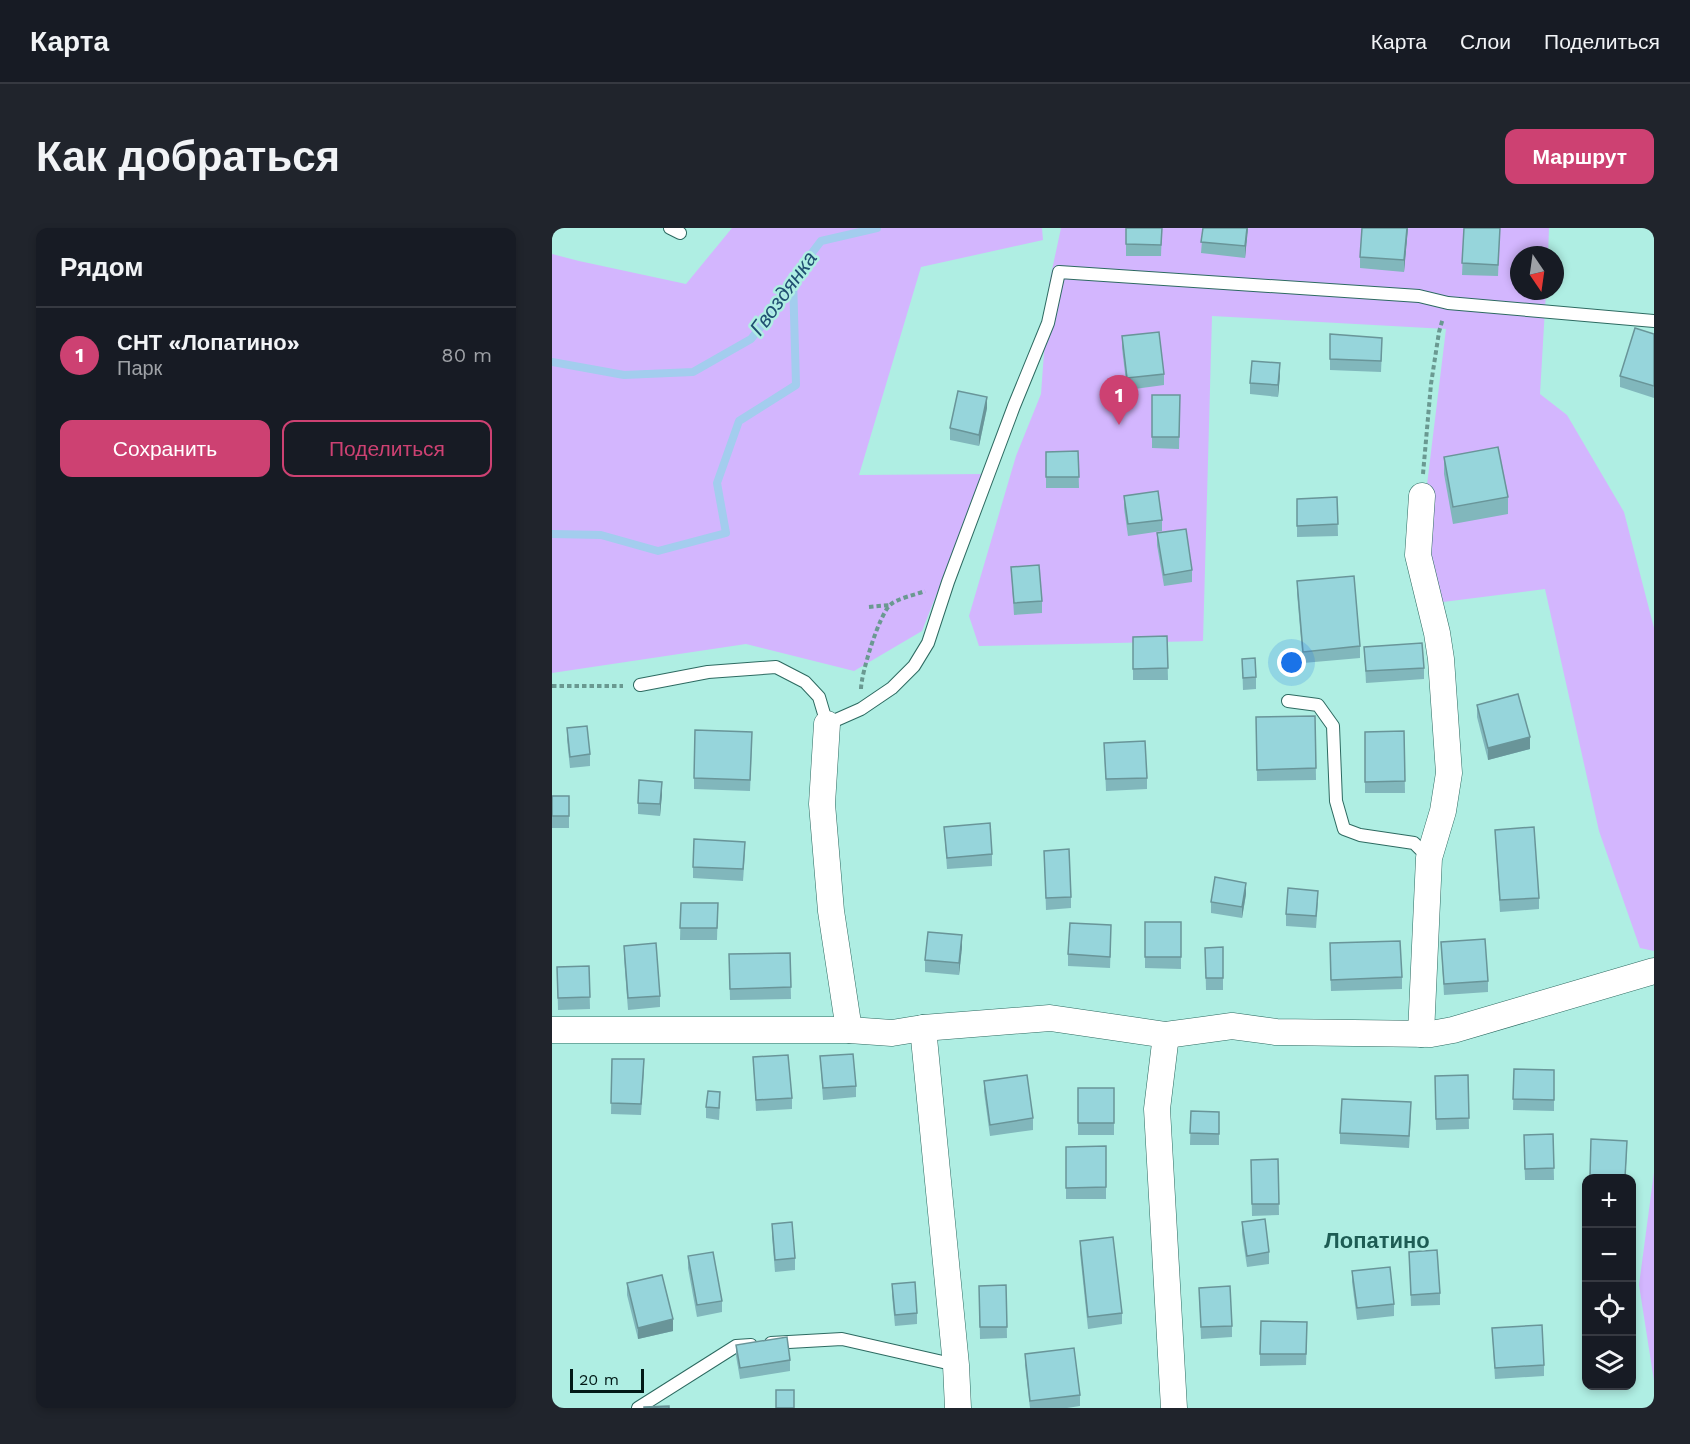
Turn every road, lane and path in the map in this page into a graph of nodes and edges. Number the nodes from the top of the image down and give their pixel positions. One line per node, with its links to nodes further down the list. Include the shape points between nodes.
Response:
1 (1448, 303): 2 (lane); 3 (path, via 1431,384); 4 (lane, via 1419,296 1059,272 1048,322)
2 (1654, 321)
3 (1422, 496): 12 (street, via 1418,555 1441,659 1449,773)
4 (948, 582): 5 (path); 10 (lane, via 928,643 914,666 892,688)
5 (891, 605): 6 (path); 10 (path, via 882,618 861,678)
6 (869, 607)
7 (552, 686): 8 (path)
8 (640, 686): 11 (lane, via 708,672 776,667 805,682 819,697)
9 (1288, 702): 12 (lane, via 1318,705 1333,726 1336,801 1344,829 1414,843)
10 (861, 709): 11 (lane)
11 (827, 724): 16 (street, via 822,804 831,911)
12 (1429, 858): 17 (street)
13 (1654, 971): 17 (street, via 1453,1030)
14 (923, 1028): 16 (street, via 892,1033); 18 (street, via 1050,1018); 19 (street)
15 (552, 1030): 16 (street)
16 (849, 1030)
17 (1421, 1034): 18 (street, via 1276,1032 1232,1026)
18 (1166, 1035): 22 (street, via 1157,1109)
19 (956, 1365): 20 (lane, via 842,1339 736,1346); 21 (street)
20 (638, 1408)
21 (958, 1408)
22 (1174, 1408)

